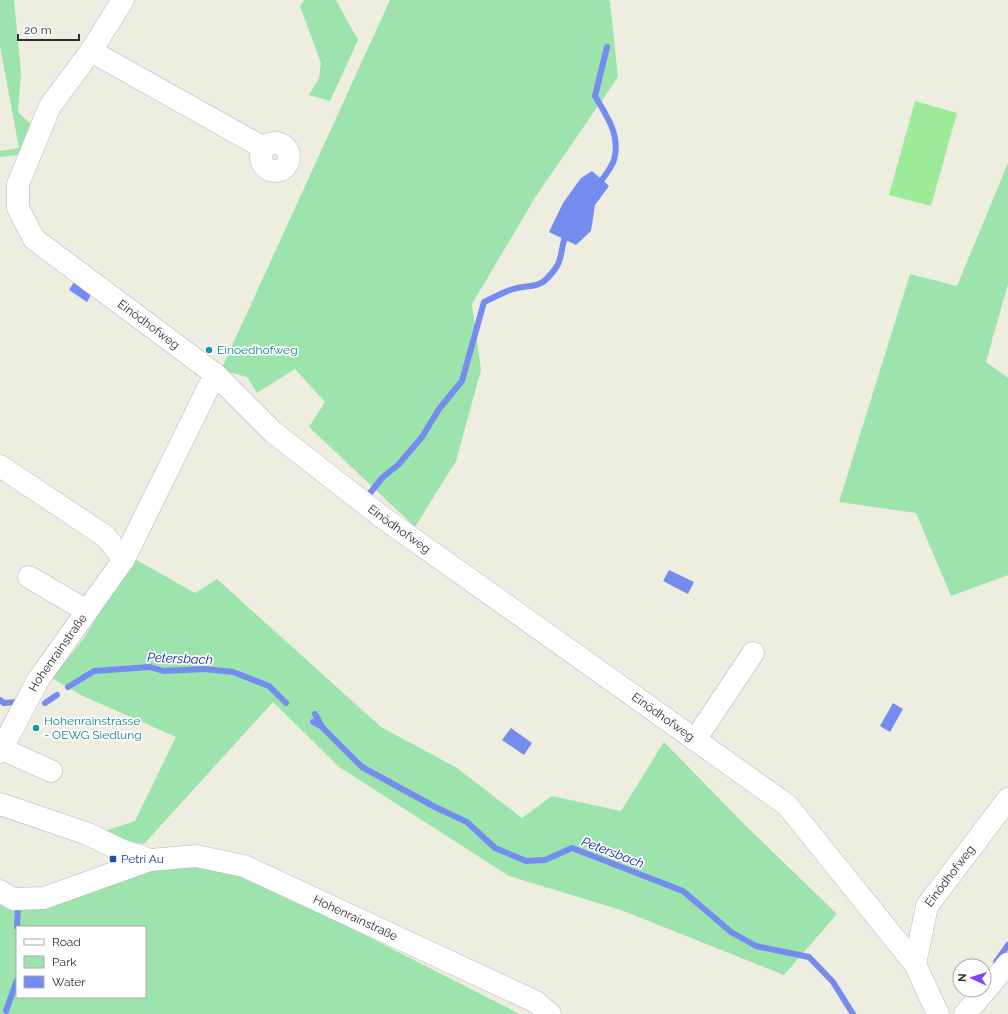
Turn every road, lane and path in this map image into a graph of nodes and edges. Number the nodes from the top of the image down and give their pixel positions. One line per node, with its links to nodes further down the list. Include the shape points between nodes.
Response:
1 (123, 0): 2 (street, Einödhofweg)
2 (91, 51): 3 (street); 4 (street, Einödhofweg, via 50,106 18,184 18,208 34,239)
3 (264, 148)
4 (215, 374): 6 (street, Hohenrainstraße); 10 (street, Einödhofweg, via 273,432 382,517)
5 (0, 466): 6 (street, via 105,536)
6 (124, 559): 8 (street, Hohenrainstraße)
7 (29, 577): 8 (street)
8 (87, 611): 11 (street, Hohenrainstraße, via 38,680)
9 (753, 653): 10 (street)
10 (695, 740): 17 (street, Einödhofweg, via 787,805)
11 (1, 751): 12 (street)
12 (51, 772)
13 (1008, 799): 17 (street, Einödhofweg, via 927,906)
14 (0, 804): 15 (street, Hohenrainstraße, via 88,834)
15 (150, 860): 16 (street, Hohenrainstraße, via 44,898 13,899); 19 (street, Hohenrainstraße, via 196,856 244,866 536,1002)
16 (0, 891)
17 (915, 964): 20 (street, Einödhofweg)
18 (1008, 964): 21 (street)
19 (550, 1014)
20 (938, 1014)
21 (965, 1014)

